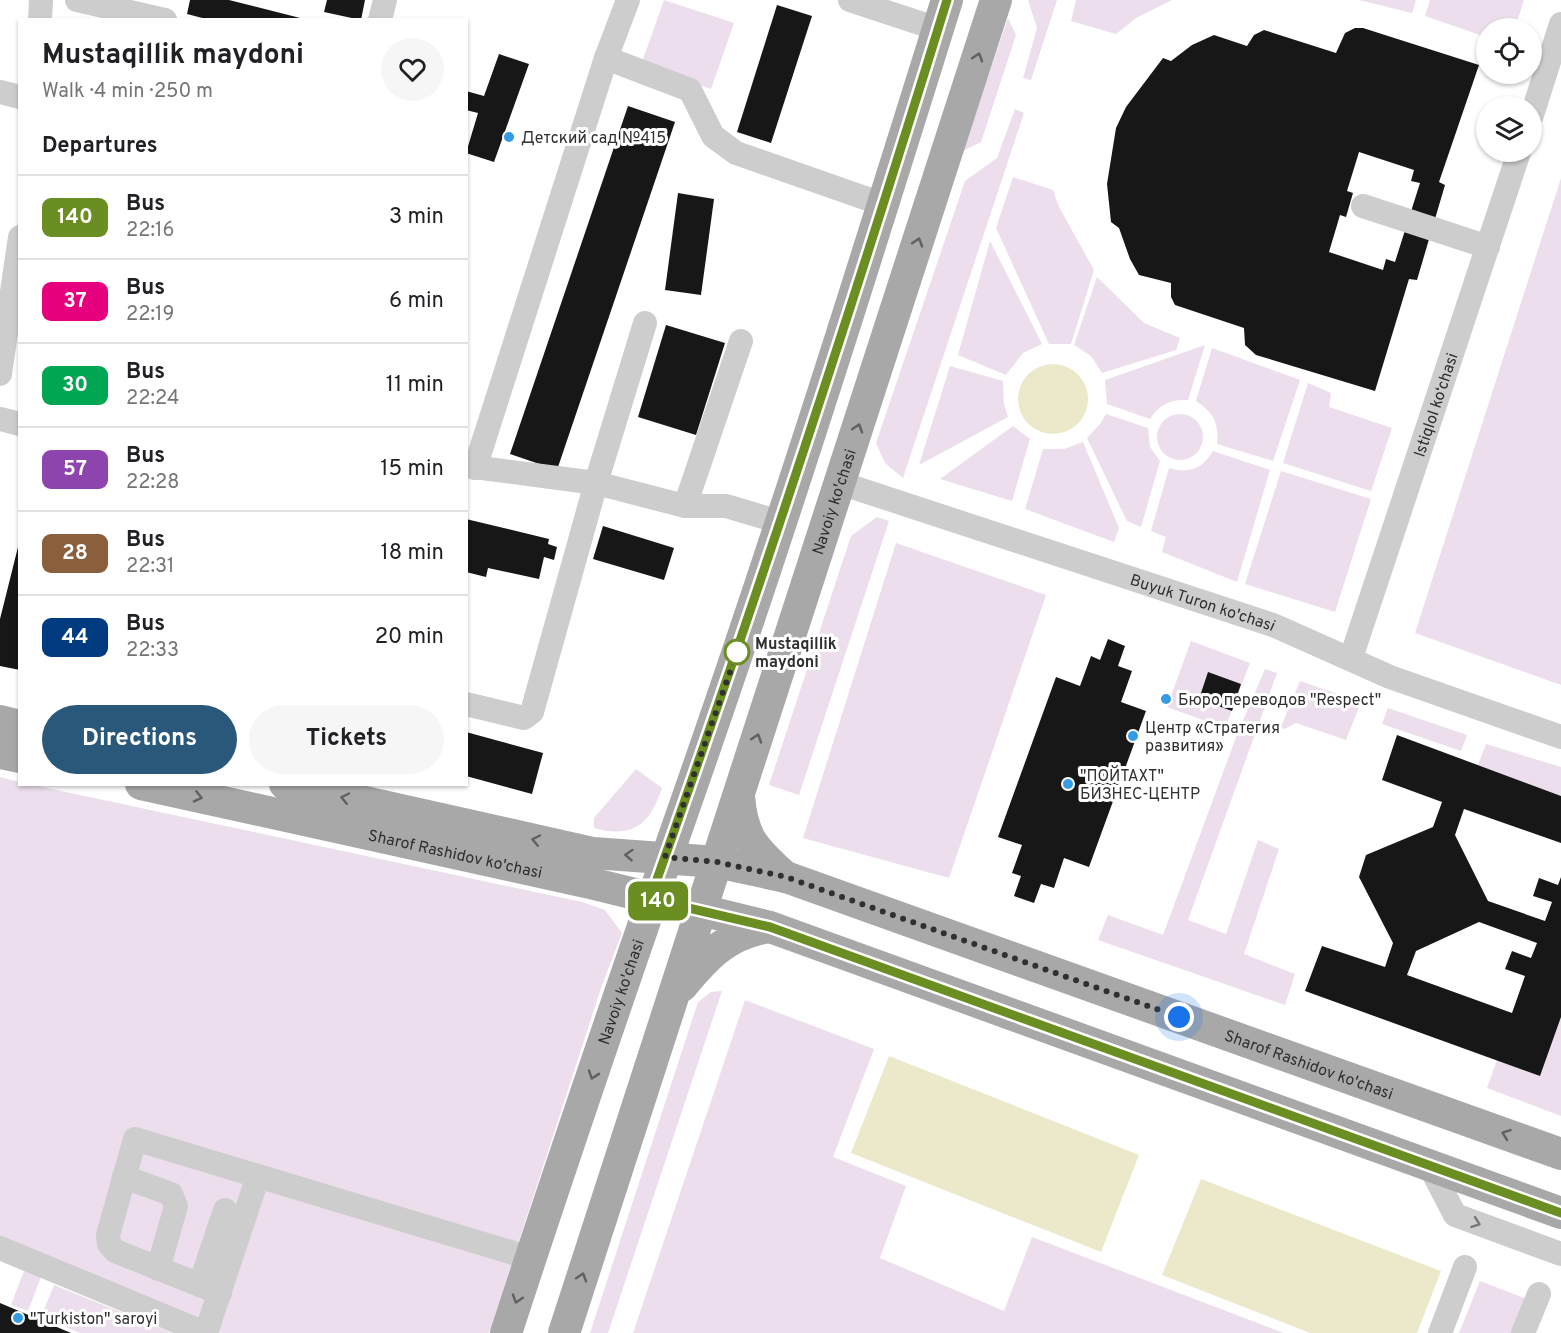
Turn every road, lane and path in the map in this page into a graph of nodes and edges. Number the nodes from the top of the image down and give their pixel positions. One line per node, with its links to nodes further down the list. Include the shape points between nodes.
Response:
1 (41, 0): 8 (street)
2 (77, 0): 9 (street)
3 (385, 0): 10 (street)
4 (628, 0): 12 (street)
5 (850, 0): 7 (street)
6 (996, 0): 28 (main road, Navoiy ko'chasi, one-way to 6)
7 (942, 14): 17 (main road, Navoiy ko'chasi)
8 (40, 18)
9 (156, 18)
10 (380, 18)
11 (1561, 24): 15 (street)
12 (606, 58): 17 (street, via 690,90 713,136 736,153); 26 (street)
13 (0, 92): 14 (street)
14 (18, 96)
15 (1538, 96)
16 (1517, 162): 19 (street, Istiqlol ko‘chasi)
17 (882, 204): 30 (main road, Navoiy ko'chasi)
18 (1363, 206): 19 (street)
19 (1488, 247): 31 (street, Istiqlol ko‘chasi)
20 (18, 251): 23 (street)
21 (645, 323): 27 (street)
22 (741, 341): 29 (street)
23 (0, 374)
24 (0, 419): 25 (street)
25 (18, 424)
26 (471, 467): 27 (street)
27 (596, 483): 29 (street); 32 (street, via 532,712 524,718)
28 (840, 483): 31 (street, Buyuk Turon ko'chasi, via 1273,625); 40 (main road, Navoiy ko'chasi, one-way to 28)
29 (685, 506): 30 (street, via 726,506)
30 (780, 522): 41 (main road, Navoiy ko'chasi)
31 (1351, 658): 35 (street, Buyuk Turon ko'chasi, via 1390,677)
32 (468, 704)
33 (0, 721): 34 (main road)
34 (18, 726)
35 (1561, 737)
36 (0, 753): 37 (main road)
37 (18, 757)
38 (150, 786): 44 (main road, Sharof Rashidov ko'chasi, one-way to 44)
39 (294, 786): 41 (main road, Sharof Rashidov ko'chasi, one-way to 39, via 593,853)
40 (739, 793): 42 (main road, Navoiy ko'chasi); 43 (main road, Sharof Rashidov ko'chasi, via 740,817 749,842)
41 (665, 857): 42 (main road, Sharof Rashidov ko'chasi); 44 (main road, Navoiy ko'chasi); 45 (main road)
42 (717, 862): 43 (main road, Sharof Rashidov ko'chasi); 45 (main road, Navoiy ko'chasi)
43 (786, 877): 48 (main road, Sharof Rashidov ko'chasi, one-way to 43)
44 (650, 899): 45 (main road, Sharof Rashidov ko'chasi); 56 (main road, Navoiy ko'chasi, one-way to 56)
45 (701, 910): 46 (main road, Sharof Rashidov ko'chasi); 47 (main road, Navoiy ko'chasi)
46 (770, 927): 47 (main road, via 744,931 719,947); 49 (main road, Sharof Rashidov ko'chasi)
47 (671, 1002): 63 (main road, Navoiy ko'chasi, one-way to 47)
48 (1561, 1154)
49 (1429, 1165): 53 (main road, Sharof Rashidov ko'chasi); 55 (street, one-way to 55, via 1455,1215)
50 (258, 1176): 51 (street, via 135,1139); 56 (street); 59 (street)
51 (124, 1177): 58 (street, via 109,1244 115,1251); 58 (street, via 171,1194 175,1199)
52 (225, 1210): 59 (street)
53 (1561, 1213)
54 (0, 1248): 61 (street)
55 (1561, 1254)
56 (530, 1258): 62 (main road, Navoiy ko'chasi, one-way to 62)
57 (1465, 1267): 64 (street)
58 (158, 1269): 59 (street)
59 (210, 1289): 61 (street)
60 (1539, 1294): 65 (street)
61 (205, 1333)
62 (506, 1333)
63 (564, 1333)
64 (1440, 1333)
65 (1523, 1333)

